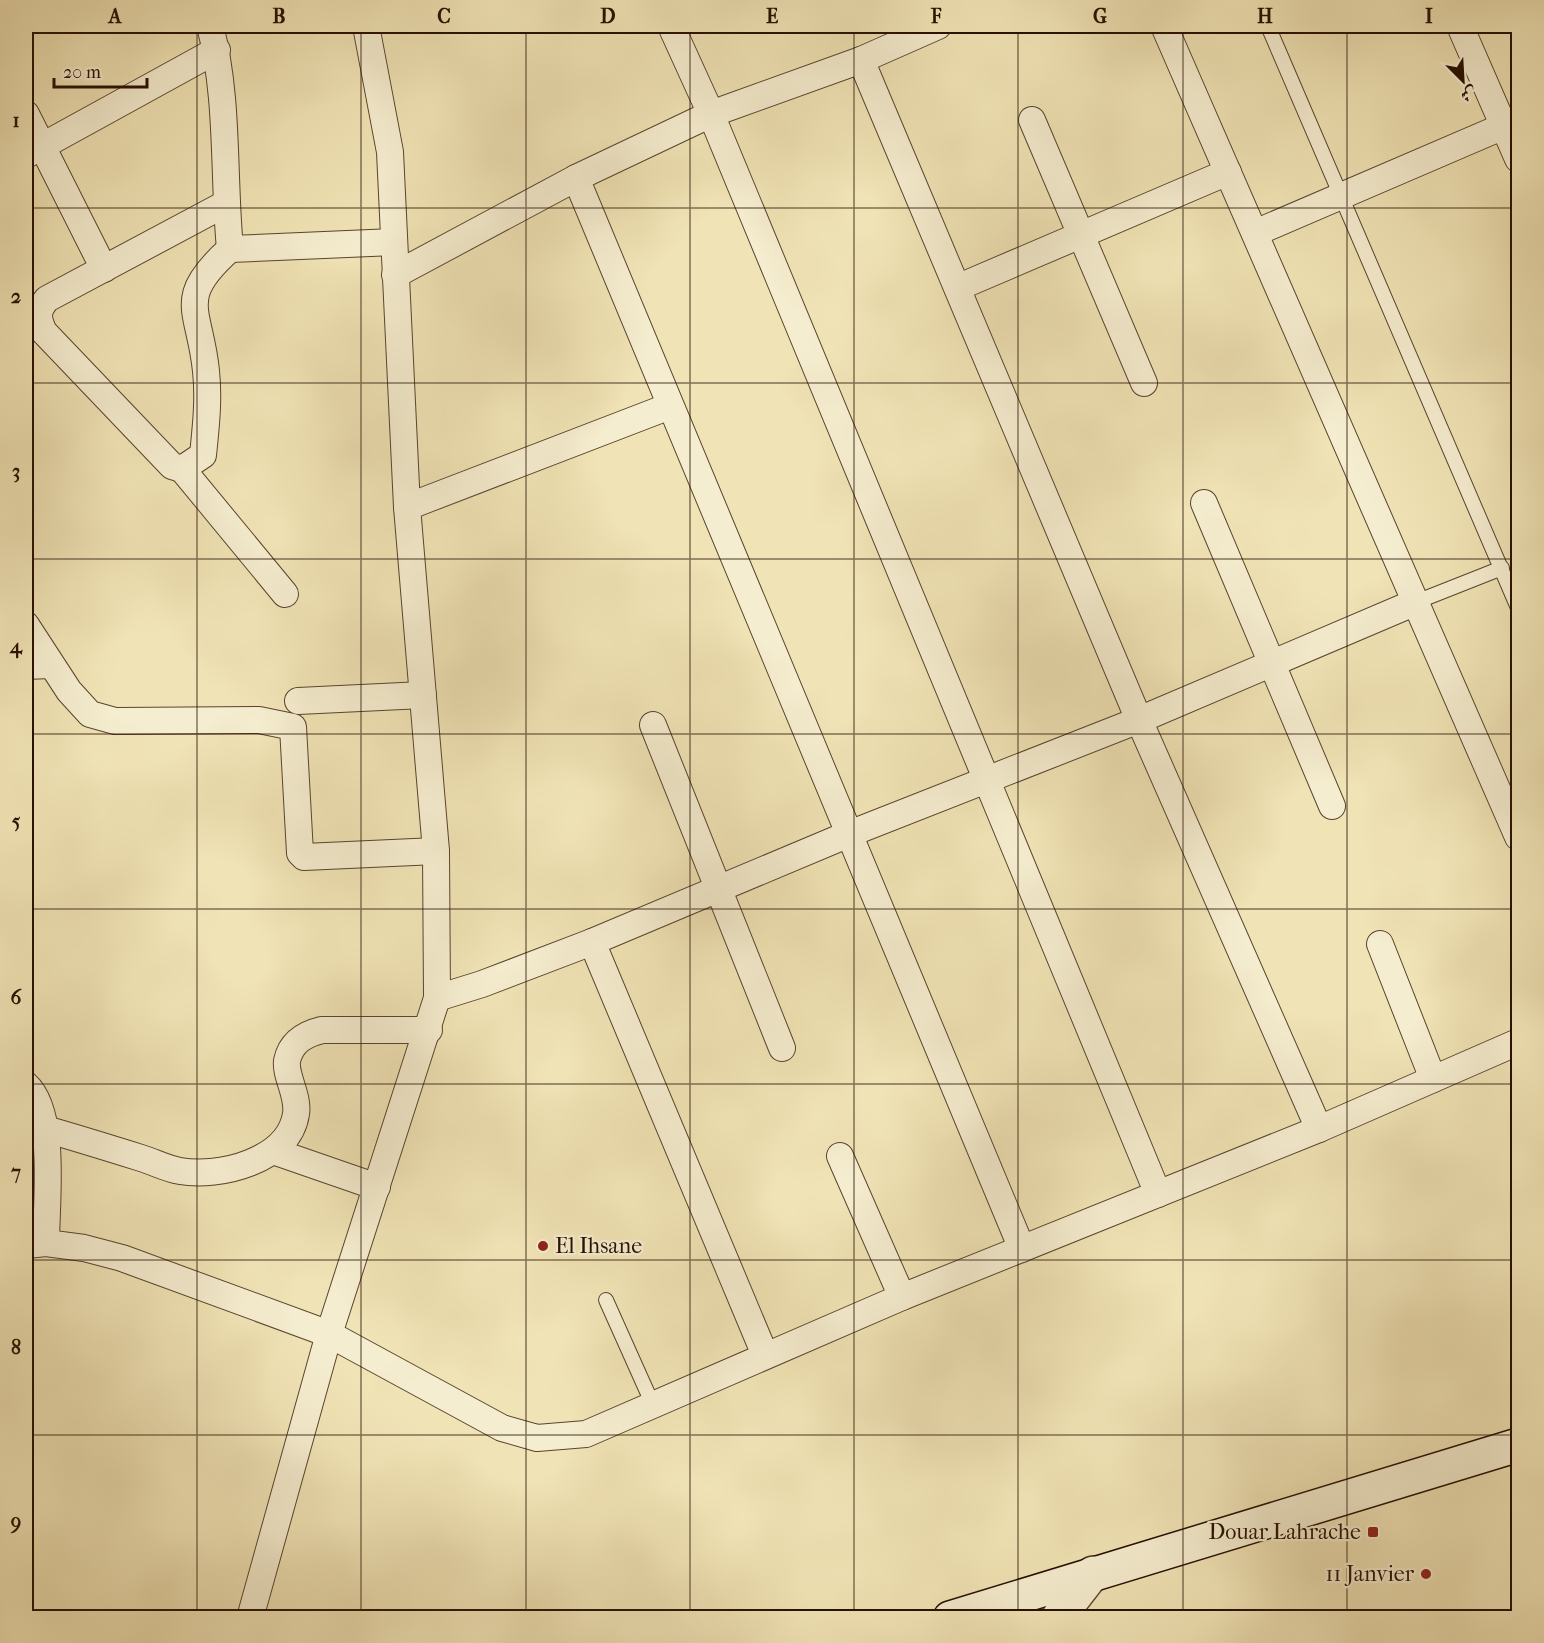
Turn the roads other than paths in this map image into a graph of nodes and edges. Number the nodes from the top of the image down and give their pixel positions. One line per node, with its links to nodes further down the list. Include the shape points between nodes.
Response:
1 (366, 26): 21 (street, via 390,152)
2 (671, 26): 10 (street)
3 (938, 26): 8 (street)
4 (1164, 26): 15 (street)
5 (1268, 26): 17 (lane)
6 (1460, 26): 12 (street)
7 (213, 38): 13 (street); 18 (street)
8 (861, 60): 10 (street); 25 (street)
9 (26, 114): 13 (street)
10 (711, 114): 16 (street); 42 (street)
11 (1032, 120): 20 (street)
12 (1511, 124): 14 (street); 17 (street)
13 (34, 151): 23 (street)
14 (1518, 159)
15 (1228, 172): 19 (street); 20 (street)
16 (576, 178): 24 (street); 27 (street)
17 (1341, 196): 19 (street); 31 (lane)
18 (225, 204): 22 (street); 23 (street)
19 (1255, 233): 33 (street)
20 (1080, 236): 25 (street); 26 (street)
21 (394, 242): 22 (street); 24 (street)
22 (230, 249): 28 (street, via 207,269 194,300 206,367 207,408 203,455)
23 (104, 269): 28 (street, via 47,299 38,318 44,332 164,458)
24 (395, 275): 30 (street)
25 (959, 287): 40 (street)
26 (1144, 383)
27 (670, 406): 30 (street); 45 (street)
28 (182, 469): 32 (street)
29 (1204, 503): 36 (street)
30 (407, 507): 38 (street)
31 (1502, 568): 33 (lane); 34 (lane)
32 (285, 594)
33 (1416, 602): 36 (street); 44 (street)
34 (1518, 608)
35 (26, 625): 37 (street)
36 (1272, 663): 40 (street); 43 (street)
37 (38, 665): 46 (street, via 90,714 115,721 259,720 293,727 300,854 304,857)
38 (423, 695): 39 (street); 46 (street)
39 (298, 701)
40 (1139, 720): 42 (street); 57 (street)
41 (653, 725): 47 (street)
42 (986, 780): 45 (street); 61 (street)
43 (1332, 806)
44 (1516, 823)
45 (849, 834): 47 (street); 63 (street)
46 (436, 850): 50 (street)
47 (719, 890): 48 (street); 53 (street)
48 (592, 942): 50 (street); 67 (street)
49 (1380, 944): 54 (street)
50 (437, 998): 51 (street)
51 (429, 1030): 58 (street, via 322,1030 305,1034 292,1047 287,1063 297,1115 288,1136); 60 (street)
52 (1518, 1042): 54 (street)
53 (782, 1048)
54 (1432, 1079): 57 (street)
55 (26, 1085): 56 (street, via 34,1093)
56 (45, 1129): 58 (street, via 179,1171 211,1172); 62 (street)
57 (1319, 1129): 61 (street)
58 (273, 1151): 60 (street)
59 (840, 1156): 64 (street)
60 (377, 1187): 66 (street)
61 (1158, 1194): 63 (street)
62 (36, 1244): 66 (street, via 84,1248 123,1258)
63 (1022, 1249): 64 (street)
64 (902, 1297): 67 (street)
65 (606, 1300): 68 (lane)
66 (329, 1334): 68 (street, via 502,1428 537,1438 586,1434); 71 (street)
67 (765, 1355): 68 (street)
68 (653, 1406)
69 (1518, 1445): 70 (main road)
70 (1093, 1573): 72 (main road); 73 (main road)
71 (250, 1617)
72 (950, 1617)
73 (1058, 1617)

